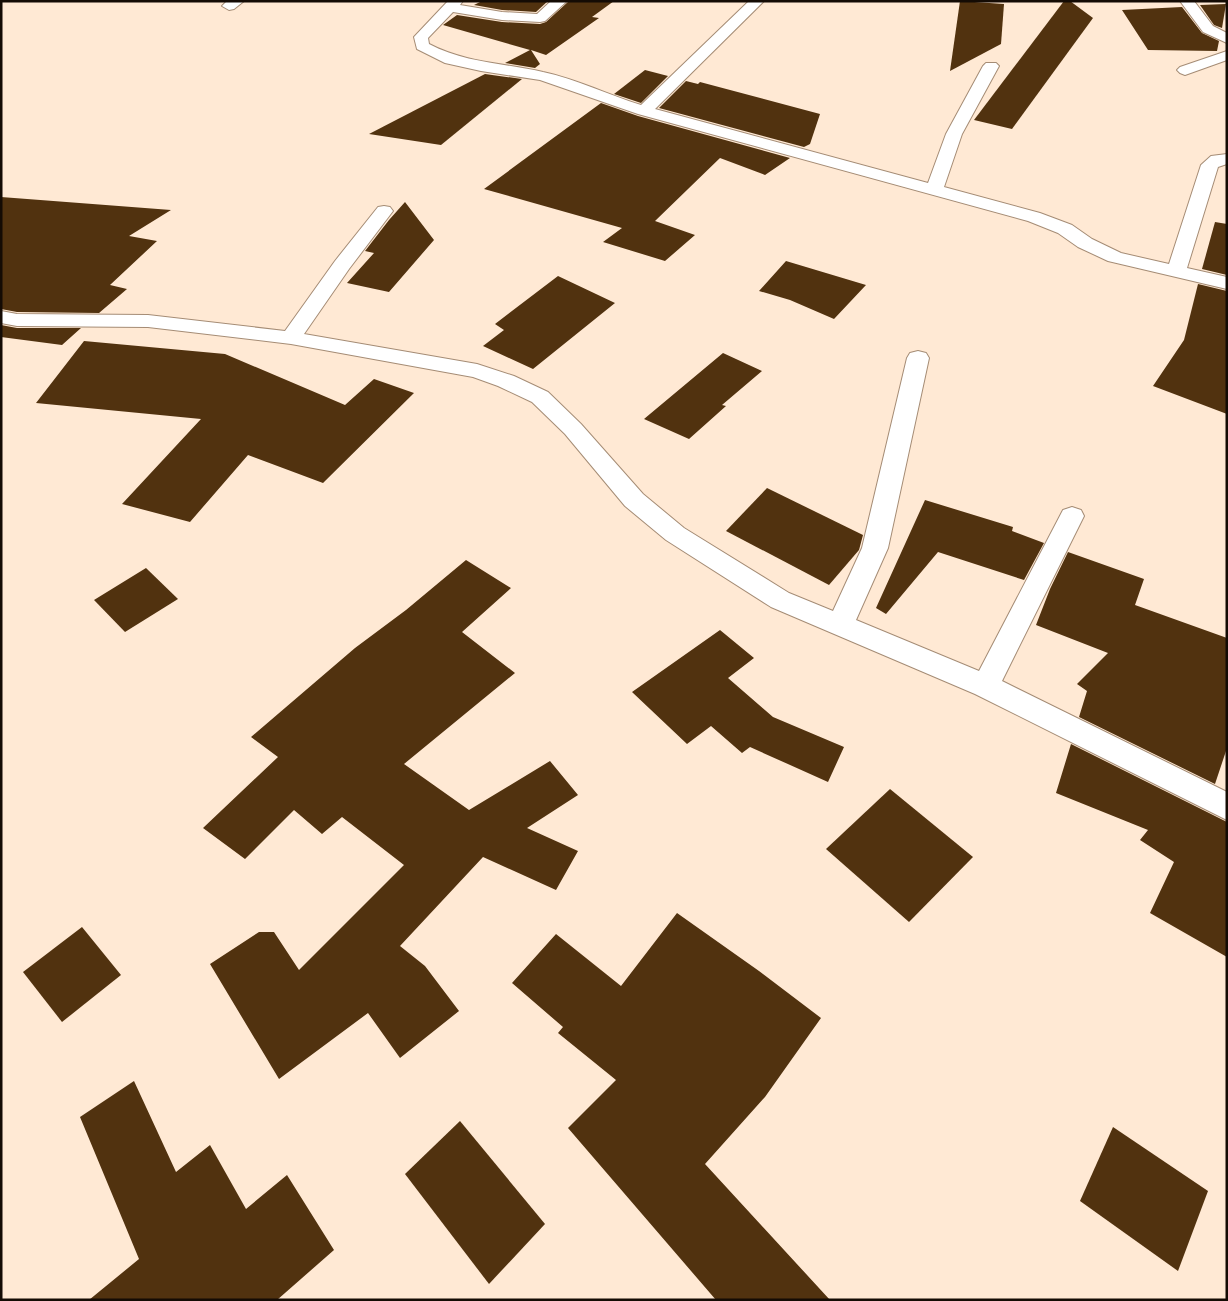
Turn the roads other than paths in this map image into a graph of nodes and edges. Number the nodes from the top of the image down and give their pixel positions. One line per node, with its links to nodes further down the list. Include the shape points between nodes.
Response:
1 (560, 1): 4 (street, via 540,18 502,16)
2 (757, 1): 9 (street)
3 (1187, 1): 5 (street, via 1208,29)
4 (453, 4): 9 (street, via 421,37 422,46 435,54 452,61 542,76)
5 (1227, 39)
6 (1227, 55): 8 (street)
7 (990, 66): 11 (street, via 954,134)
8 (1185, 70)
9 (644, 111): 11 (street)
10 (1227, 159): 13 (street, via 1210,165)
11 (934, 190): 13 (street, via 1034,217 1065,229 1084,243 1115,257)
12 (384, 211): 16 (street)
13 (1176, 270): 14 (street)
14 (1227, 283)
15 (1, 317): 16 (street, via 17,320 148,321)
16 (291, 338): 19 (street, via 476,371 540,397 573,429 634,500 675,534 780,600)
17 (918, 358): 19 (street, via 875,548)
18 (1072, 516): 20 (street)
19 (840, 625): 20 (street)
20 (985, 686): 21 (street)
21 (1227, 807)

